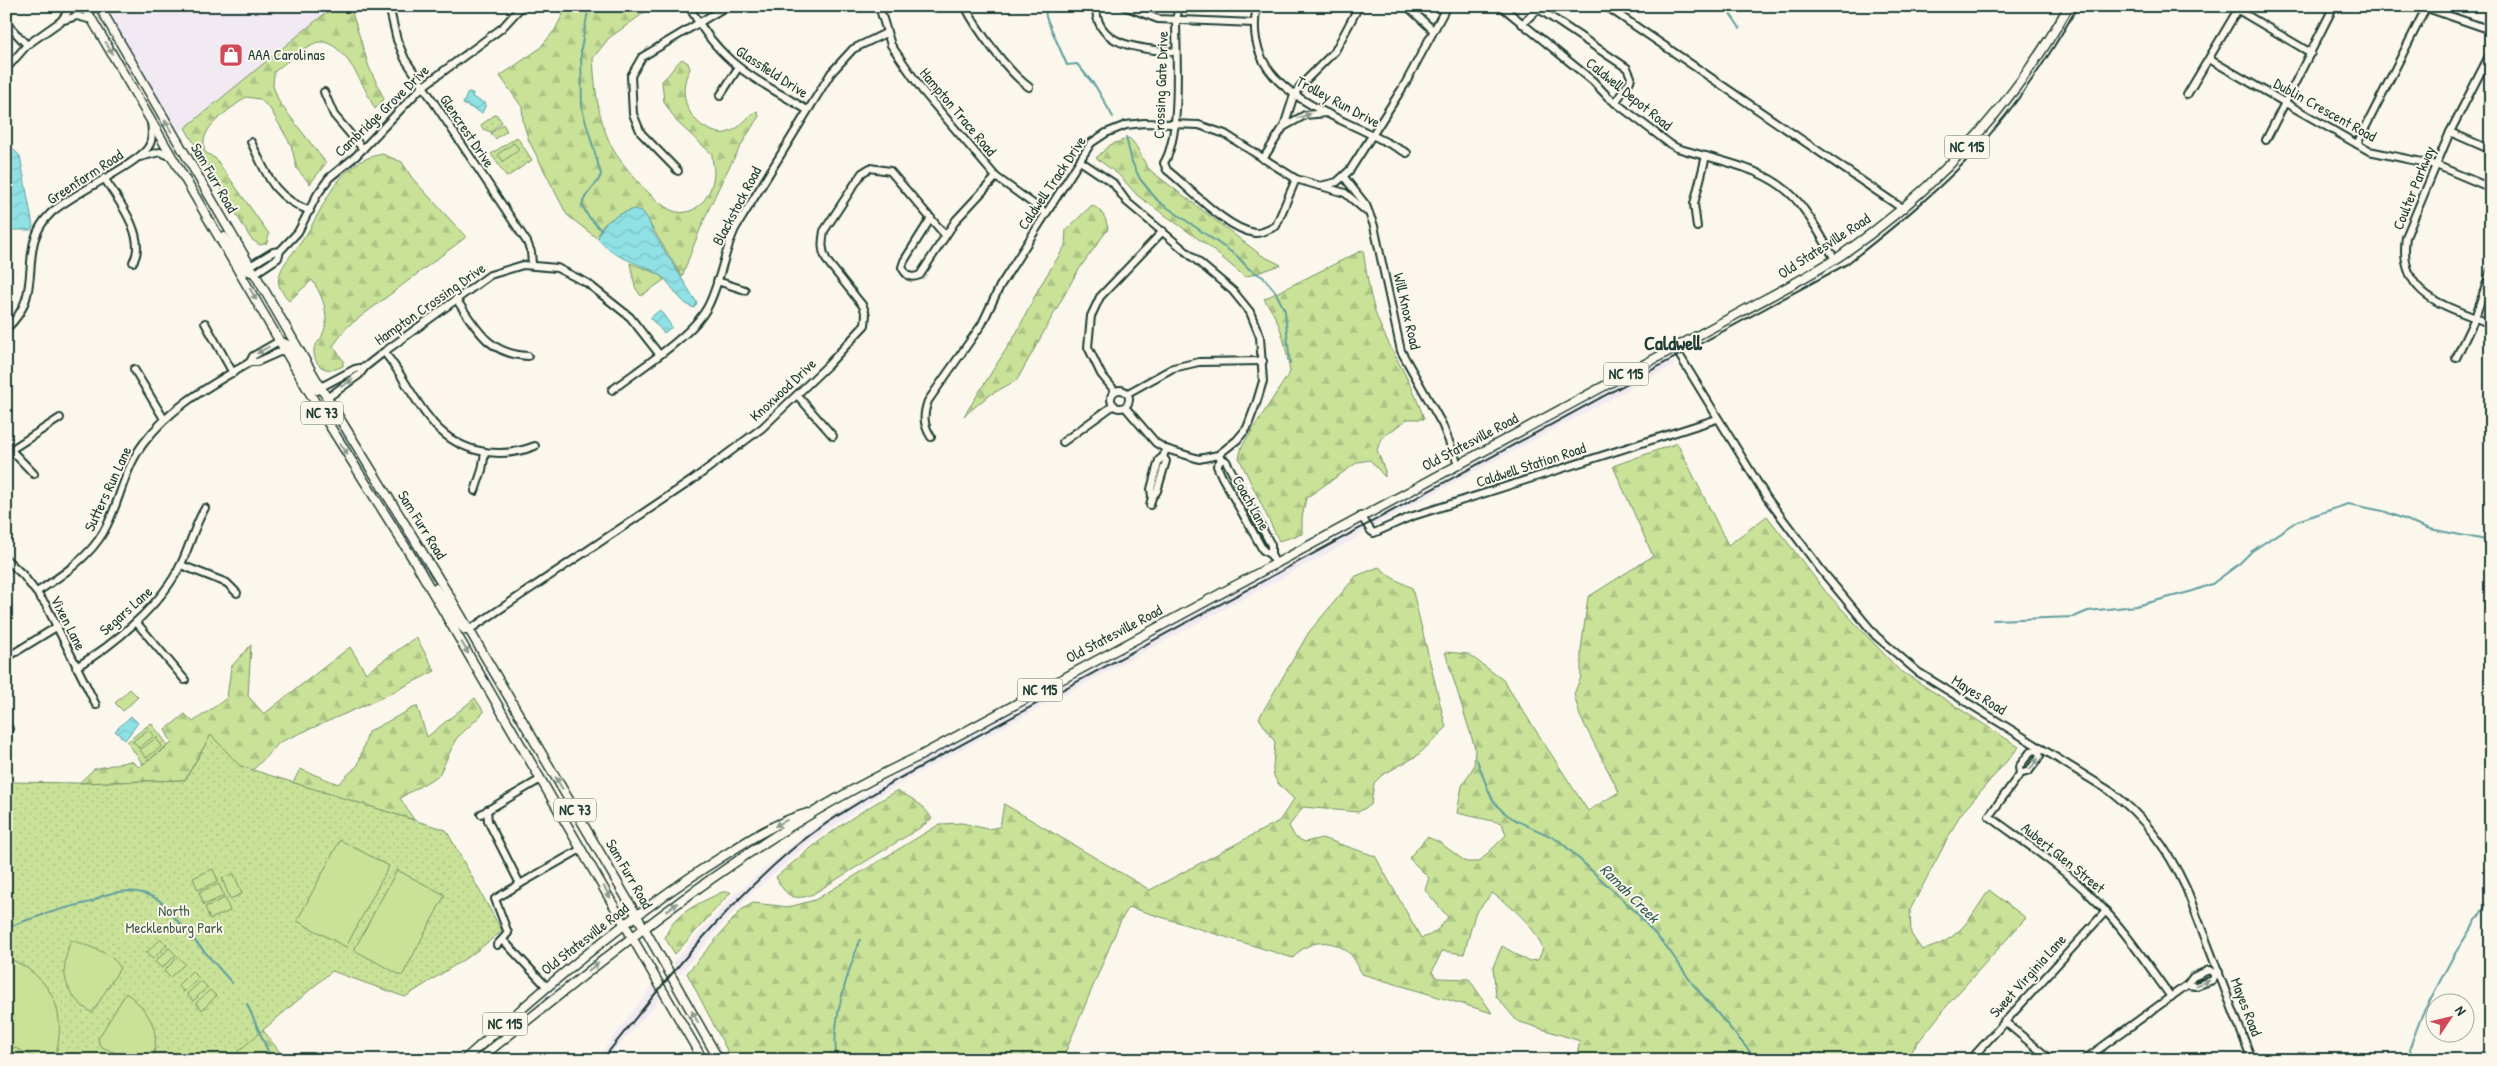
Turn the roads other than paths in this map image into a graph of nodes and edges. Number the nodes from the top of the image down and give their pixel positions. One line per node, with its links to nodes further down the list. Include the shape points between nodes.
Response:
1 (72, 6): 25 (street)
2 (84, 6): 23 (main road, Sam Furr Road / NC 73)
3 (99, 6): 87 (main road, Sam Furr Road / NC 73, one-way to 3)
4 (389, 6): 40 (street, Glencrest Drive, via 400,50)
5 (522, 6): 40 (street, Cambridge Grove Drive, via 502,28)
6 (689, 6): 28 (street, Glassfield Drive)
7 (726, 6): 28 (street)
8 (879, 6): 32 (street, Hampton Trace Road)
9 (965, 6): 41 (street, via 994,48)
10 (1096, 6): 34 (street, via 1098,24 1106,35 1140,49)
11 (1124, 6): 24 (street, via 1158,19)
12 (1179, 6): 24 (street, Crossing Gate Drive)
13 (1257, 6): 26 (street, Trolley Run Drive)
14 (1360, 6): 43 (street, via 1335,52)
15 (1407, 6): 30 (street)
16 (1447, 6): 30 (street)
17 (1501, 6): 29 (street, Caldwell Depot Road)
18 (1606, 6): 75 (street)
19 (2068, 6): 75 (main road, Old Statesville Road / NC 115, via 2033,64 1991,120 1952,163)
20 (2334, 6): 36 (street)
21 (2424, 7): 31 (street); 57 (street)
22 (2239, 8): 36 (street); 37 (street)
23 (92, 20): 25 (street, via 77,16); 50 (main road, Sam Furr Road / NC 73, one-way to 50)
24 (1176, 20): 26 (street); 34 (street, Crossing Gate Drive)
25 (61, 21): 33 (street)
26 (1254, 22): 43 (street, Trolley Run Drive, via 1258,51 1265,66)
27 (6, 23): 33 (street)
28 (698, 23): 38 (street, Glassfield Drive, via 714,46); 67 (street, via 642,56 631,76 633,114 641,133)
29 (1522, 24): 46 (street, Caldwell Depot Road, via 1593,81); 46 (street, via 1532,12 1542,11 1627,68 1630,81)
30 (1433, 30): 54 (street, via 1405,84)
31 (2491, 30)
32 (886, 33): 48 (street, Blackstock Road, via 860,44 839,62); 70 (street, Hampton Trace Road, via 909,72)
33 (27, 45): 39 (street)
34 (1176, 52): 51 (street, Crossing Gate Drive)
35 (2491, 52): 53 (street, Coulter Parkway)
36 (2311, 53): 47 (street)
37 (2209, 58): 44 (street); 47 (street, Dublin Crescent Road)
38 (738, 68): 45 (street); 48 (street, Glassfield Drive)
39 (6, 69)
40 (422, 87): 58 (street, Cambridge Grove Drive); 86 (street, Glencrest Drive, via 527,242)
41 (1029, 87)
42 (324, 92): 58 (street, via 334,115)
43 (1294, 95): 49 (street, Trolley Run Drive); 52 (street)
44 (2187, 95)
45 (720, 96)
46 (1615, 103): 61 (street, Caldwell Depot Road, via 1677,148)
47 (2285, 103): 55 (street); 57 (street, Dublin Crescent Road)
48 (807, 110): 90 (street, Blackstock Road, via 735,229)
49 (1327, 113): 52 (street, one-way to 49, via 1306,115); 54 (street, Trolley Run Drive)
50 (151, 120): 62 (street, Greenfarm Road, via 150,144); 63 (main road, Sam Furr Road / NC 73)
51 (1174, 124): 64 (street, Caldwell Track Drive, via 1199,124 1225,134); 65 (street, Caldwell Track Drive, via 1126,125 1092,143); 71 (street, Crossing Gate Drive, via 1172,147 1164,163 1167,170 1208,207 1243,230 1257,234 1276,226)
52 (1284, 126): 64 (street)
53 (2450, 132): 59 (street); 66 (street, Coulter Parkway)
54 (1372, 135): 60 (street, Trolley Run Drive); 68 (street)
55 (2266, 140)
56 (251, 142): 76 (street, via 279,194)
57 (2357, 144): 66 (street, Dublin Crescent Road, via 2369,151)
58 (363, 149): 76 (street, Cambridge Grove Drive, via 323,185)
59 (2491, 150)
60 (1407, 153)
61 (1706, 156): 80 (street, via 1694,204); 84 (street, Caldwell Depot Road, via 1753,170 1789,194 1804,209)
62 (140, 157): 63 (street, Greenfarm Road, via 160,152); 69 (street, Greenfarm Road)
63 (172, 157): 73 (main road, Sam Furr Road / NC 73)
64 (1263, 159): 71 (street, Caldwell Track Drive)
65 (1080, 161): 77 (street, Caldwell Track Drive); 81 (street, via 1114,183 1128,202)
66 (2436, 165): 74 (street, Dublin Crescent Road); 93 (street, Coulter Parkway, via 2406,237 2404,261 2421,292)
67 (678, 171)
68 (1344, 177): 72 (street); 78 (street, Will Knox Road, via 1366,205)
69 (104, 178): 85 (street, via 134,228 137,249); 96 (street, Greenfarm Road, via 58,207 42,223 33,246 28,300 20,315)
70 (996, 178): 77 (street, Hampton Trace Road); 82 (street)
71 (1296, 179): 72 (street, Caldwell Track Drive)
72 (1320, 186): 78 (street, Will Knox Road, via 1352,198)
73 (190, 188): 89 (main road, via 243,267); 97 (main road, Sam Furr Road / NC 73, one-way to 97)
74 (2491, 188)
75 (1903, 208): 84 (main road, Old Statesville Road / NC 115)
76 (310, 212): 83 (street, Cambridge Grove Drive, via 298,232)
77 (1046, 213): 122 (street, Caldwell Track Drive, via 1000,286 982,324 928,401 925,427)
78 (1368, 213): 129 (street, Will Knox Road, via 1378,239 1401,351 1442,424)
79 (931, 218): 82 (street, Knoxwood Drive); 82 (street, via 904,261 904,272 914,278 920,275); 113 (street, Knoxwood Drive, via 890,171 870,168 862,173 824,231 822,252 863,306 866,315 864,325)
80 (1697, 228)
81 (1163, 231): 104 (street, via 1239,298 1250,312 1260,337); 111 (street, via 1100,297 1091,316 1088,347 1101,374)
82 (945, 235)
83 (280, 251): 87 (street, Cambridge Grove Drive); 89 (street, Cambridge Grove Drive, via 278,258)
84 (1834, 259): 98 (main road, Old Statesville Road / NC 115)
85 (133, 262)
86 (532, 264): 92 (street, Hampton Crossing Drive, via 490,276); 101 (street, Hampton Crossing Drive, via 573,274 598,290 630,317)
87 (250, 266): 89 (main road, Sam Furr Road / NC 73)
88 (2491, 270): 93 (street)
89 (254, 274): 109 (main road, Sam Furr Road / NC 73)
90 (717, 281): 91 (street); 101 (street, Blackstock Road, via 707,308 696,324)
91 (745, 290)
92 (456, 299): 100 (street, Hampton Crossing Drive); 102 (street, via 490,344 506,353)
93 (2475, 318): 95 (street, Coulter Parkway); 103 (street)
94 (205, 323): 108 (street)
95 (2491, 324)
96 (6, 329)
97 (279, 341): 99 (main road, Sam Furr Road / NC 73); 105 (street, Sutters Run Lane, one-way to 105, via 253,356); 120 (main road, via 288,345)
98 (1675, 348): 119 (street, Mayes Road); 129 (main road, Old Statesville Road / NC 115)
99 (284, 350): 105 (street, Sutters Run Lane); 139 (main road, Sam Furr Road / NC 73, one-way to 139)
100 (384, 352): 106 (street, Hampton Crossing Drive); 127 (street, via 439,430 459,444)
101 (659, 354): 110 (street, Blackstock Road)
102 (528, 356)
103 (2456, 358)
104 (1263, 361): 112 (street, via 1199,362 1173,368); 128 (street, via 1263,381 1247,428)
105 (250, 362): 108 (street, Sutters Run Lane)
106 (365, 367): 109 (street, Hampton Crossing Drive, via 355,369); 114 (street, Hampton Crossing Drive, one-way to 106)
107 (134, 369): 118 (street)
108 (233, 373): 118 (street, Sutters Run Lane, via 188,399)
109 (321, 388): 114 (main road, Sam Furr Road / NC 73)
110 (612, 390)
111 (1115, 391): 112 (street, via 1120,389); 115 (street, via 1111,396)
112 (1128, 393): 116 (street, via 1130,399)
113 (797, 395): 121 (street); 146 (street, Knoxwood Drive, via 762,428 717,462)
114 (327, 398): 120 (main road, Sam Furr Road / NC 73)
115 (1114, 405): 116 (street); 123 (street)
116 (1126, 407): 125 (street, via 1156,443)
117 (60, 418): 126 (street)
118 (164, 419): 142 (street, Sutters Run Lane, via 134,458 109,522 97,543)
119 (1717, 419): 136 (street, Caldwell Station Road, via 1410,517 1374,533); 151 (street, Mayes Road, via 1799,541 1876,636 1918,672)
120 (349, 434): 146 (main road, Sam Furr Road / NC 73)
121 (833, 436)
122 (931, 437)
123 (1063, 442)
124 (535, 446): 127 (street, via 510,453)
125 (1166, 449): 128 (street, via 1199,459); 133 (street, via 1159,460)
126 (8, 451): 130 (street)
127 (484, 453): 131 (street)
128 (1219, 457): 132 (street, Coach Lane, via 1226,461); 134 (street, Coach Lane, via 1217,466)
129 (1458, 464): 136 (main road, Old Statesville Road / NC 115)
130 (34, 474)
131 (474, 491)
132 (1248, 502): 134 (street); 137 (street, Coach Lane, via 1271,545)
133 (1150, 504)
134 (1240, 507): 137 (street, Coach Lane, via 1263,550)
135 (205, 508): 141 (street, Segars Lane)
136 (1361, 516): 140 (main road, Old Statesville Road / NC 115)
137 (1271, 555): 140 (street, Coach Lane)
138 (6, 559): 142 (street, Vixen Lane)
139 (415, 562): 146 (main road, via 460,625); 153 (main road, Sam Furr Road / NC 73, one-way to 153)
140 (1276, 564): 154 (main road, Old Statesville Road / NC 115)
141 (181, 565): 143 (street, via 227,583); 144 (street, Segars Lane, via 155,604)
142 (37, 592): 145 (street, Vixen Lane)
143 (238, 593)
144 (136, 622): 148 (street, Segars Lane); 149 (street)
145 (58, 626): 147 (street); 148 (street, Vixen Lane)
146 (469, 630): 158 (main road, Sam Furr Road / NC 73, one-way to 146)
147 (6, 658)
148 (76, 667): 150 (street, Vixen Lane)
149 (185, 680)
150 (96, 705)
151 (2039, 748): 152 (street, via 2031,751 2020,767); 152 (street, one-way to 151, via 2029,771 2040,756); 164 (street, Mayes Road, via 2123,801 2156,834 2186,888)
152 (2020, 774): 157 (street, Aubert Glen Street, via 1989,816 2066,873)
153 (541, 779): 155 (main road, Sam Furr Road / NC 73); 156 (street, via 484,812)
154 (812, 812): 158 (main road, Old Statesville Road / NC 115, one-way to 158, via 796,816 740,845); 160 (main road, Old Statesville Road / NC 115, one-way to 154)
155 (581, 849): 156 (street); 159 (main road, Sam Furr Road / NC 73, one-way to 159)
156 (520, 884): 162 (street, via 495,899 507,929)
157 (2106, 910): 166 (street, Aubert Glen Street); 168 (street, Sweet Virginia Lane)
158 (637, 915): 159 (main road, Old Statesville Road / NC 115); 160 (main road, Sam Furr Road / NC 73)
159 (625, 925): 161 (main road, Sam Furr Road / NC 73); 165 (main road, Old Statesville Road / NC 115)
160 (644, 928): 161 (main road, Old Statesville Road / NC 115); 172 (main road, Sam Furr Road / NC 73, one-way to 160)
161 (632, 936): 169 (main road, Old Statesville Road / NC 115, one-way to 161); 171 (main road, Sam Furr Road / NC 73)
162 (503, 940): 163 (street); 165 (street)
163 (497, 945)
164 (2217, 973): 166 (street, via 2209,970 2193,978); 176 (street, Mayes Road)
165 (546, 986): 167 (main road, Old Statesville Road / NC 115)
166 (2171, 997): 175 (street)
167 (526, 1006): 169 (main road, via 485,1046); 170 (main road, Old Statesville Road / NC 115)
168 (2004, 1021): 173 (street, Sweet Virginia Lane); 174 (street)
169 (480, 1058)
170 (464, 1060)
171 (703, 1060)
172 (719, 1060)
173 (1970, 1060)
174 (2051, 1060)
175 (2084, 1060)
176 (2252, 1060)

